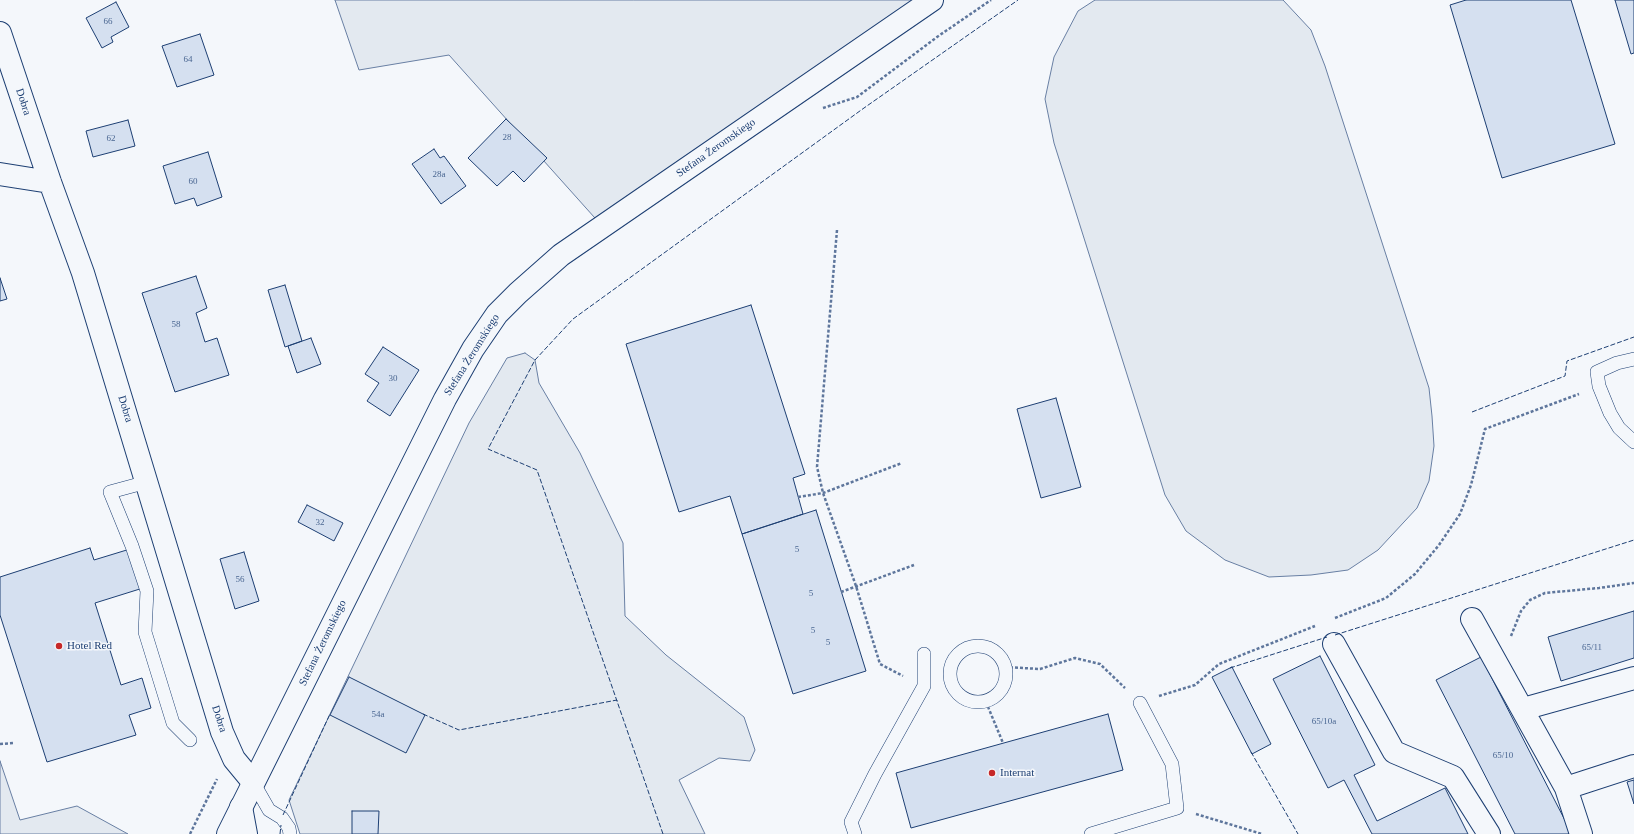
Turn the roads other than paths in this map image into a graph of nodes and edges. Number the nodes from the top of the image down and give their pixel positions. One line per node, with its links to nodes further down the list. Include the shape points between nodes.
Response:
1 (932, 0): 17 (street, Stefana Żeromskiego, via 561,255 497,314 473,349 445,399)
2 (0, 34): 4 (street, Dobra)
3 (0, 174): 4 (street)
4 (50, 182): 7 (street, Dobra, via 83,273)
5 (1634, 359): 6 (lane, via 1597,372 1599,386 1610,413 1619,428)
6 (1634, 442)
7 (147, 482): 15 (lane, via 110,492 147,592 145,632 173,723); 17 (street, Dobra, via 222,732 234,759)
8 (1472, 619): 14 (street)
9 (1334, 644): 25 (street, via 1394,752 1453,777)
10 (924, 654): 23 (lane, via 924,686 851,822)
11 (1634, 678): 14 (street)
12 (986, 702): 12 (lane, via 974,703 964,699 955,692 950,682 953,660 960,652 970,647 981,646 992,650 1000,657 1005,667 1006,678 1003,688)
13 (1140, 703): 24 (lane, via 1172,764 1177,808)
14 (1522, 709): 18 (street)
15 (190, 740)
16 (1634, 766): 18 (street)
17 (253, 782): 19 (street, Stefana Żeromskiego); 22 (lane, via 269,810 282,818)
18 (1566, 788): 26 (street)
19 (241, 808): 20 (street, Stefana Żeromskiego); 21 (street)
20 (228, 834)
21 (246, 834)
22 (290, 834)
23 (855, 834)
24 (1091, 834)
25 (1489, 834)
26 (1581, 834)

